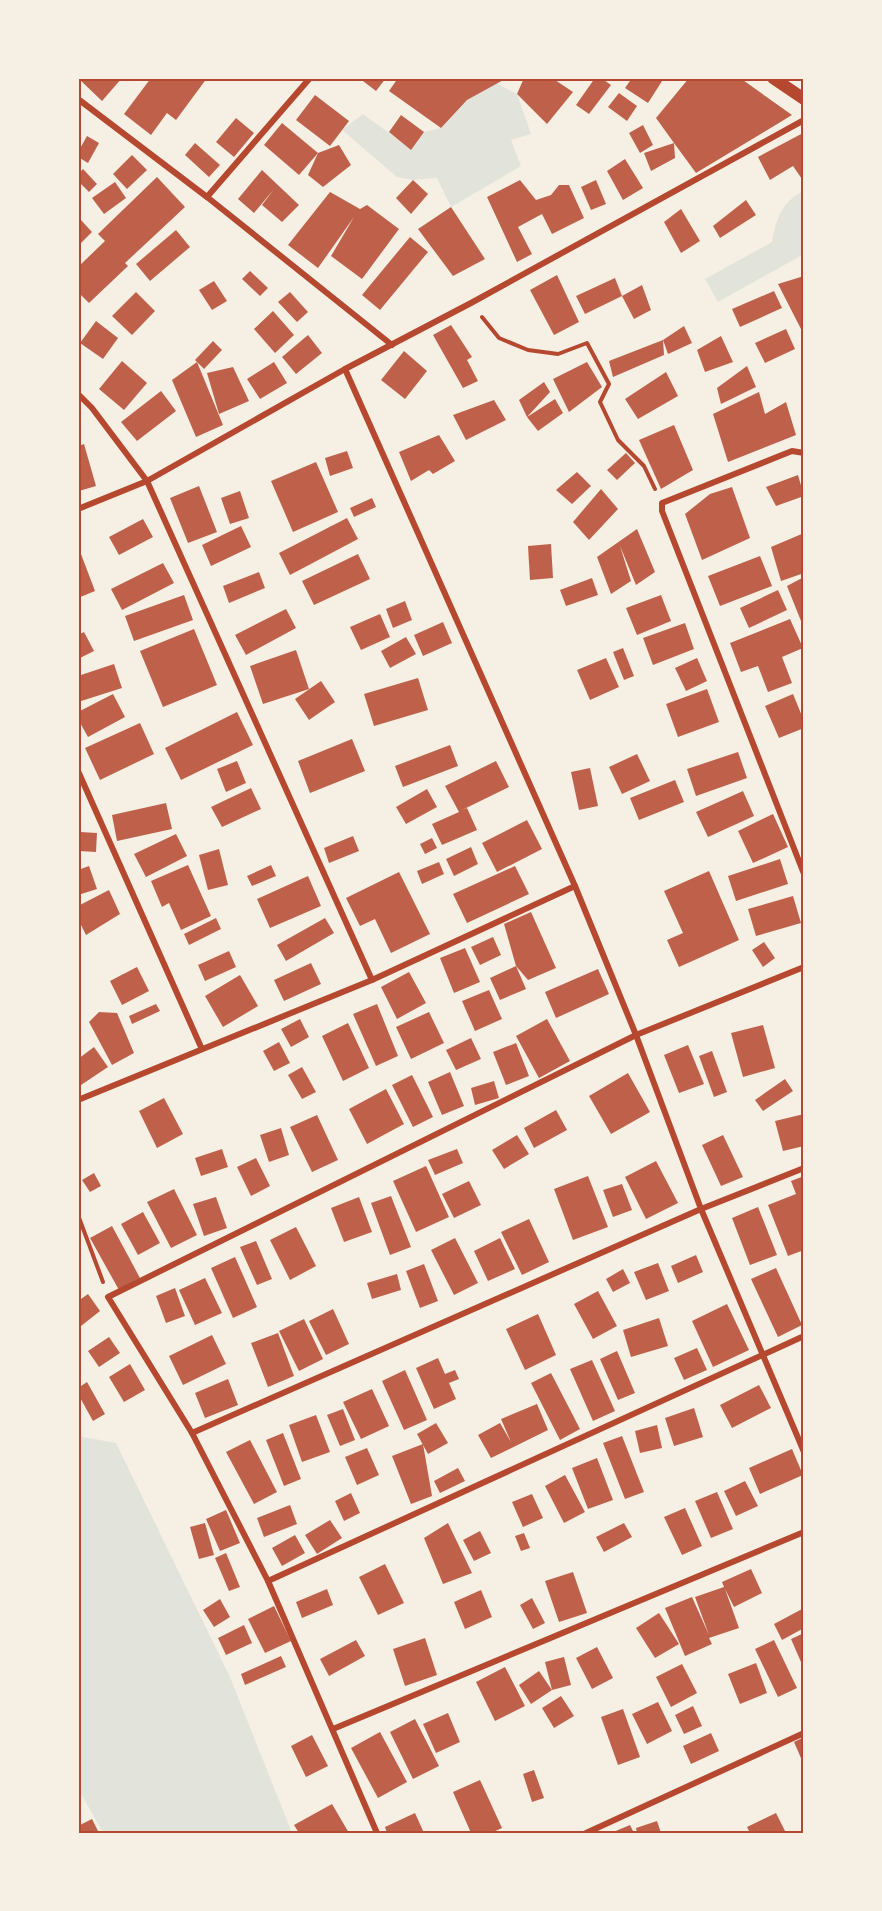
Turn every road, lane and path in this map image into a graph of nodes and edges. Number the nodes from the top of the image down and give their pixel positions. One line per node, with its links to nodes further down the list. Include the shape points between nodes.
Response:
1 (310, 78): 6 (street)
2 (772, 78): 4 (main road)
3 (78, 99): 6 (street)
4 (804, 99)
5 (804, 120): 7 (street)
6 (207, 197): 8 (street)
7 (471, 303): 8 (street); 13 (path, via 500,338 528,350 558,354 587,343 609,384 600,402 618,440 644,466)
8 (393, 345): 9 (street)
9 (345, 369): 12 (street); 17 (street)
10 (78, 394): 12 (street)
11 (804, 453): 13 (street, via 792,451)
12 (147, 481): 14 (street); 19 (street)
13 (662, 503): 16 (street)
14 (78, 509)
15 (78, 771): 21 (street)
16 (804, 874)
17 (575, 886): 19 (street); 20 (street)
18 (804, 967): 20 (street)
19 (372, 980): 21 (street)
20 (636, 1035): 24 (street); 26 (street)
21 (201, 1047): 22 (street)
22 (78, 1100)
23 (804, 1168): 24 (street)
24 (701, 1209): 28 (street); 29 (street)
25 (78, 1215): 26 (path)
26 (108, 1297): 29 (street)
27 (804, 1336): 28 (street)
28 (763, 1356): 30 (street); 32 (street)
29 (192, 1432): 32 (street)
30 (804, 1452)
31 (804, 1532): 33 (street)
32 (268, 1581): 33 (street)
33 (333, 1729): 35 (street)
34 (804, 1733): 36 (street)
35 (377, 1833)
36 (586, 1833)

